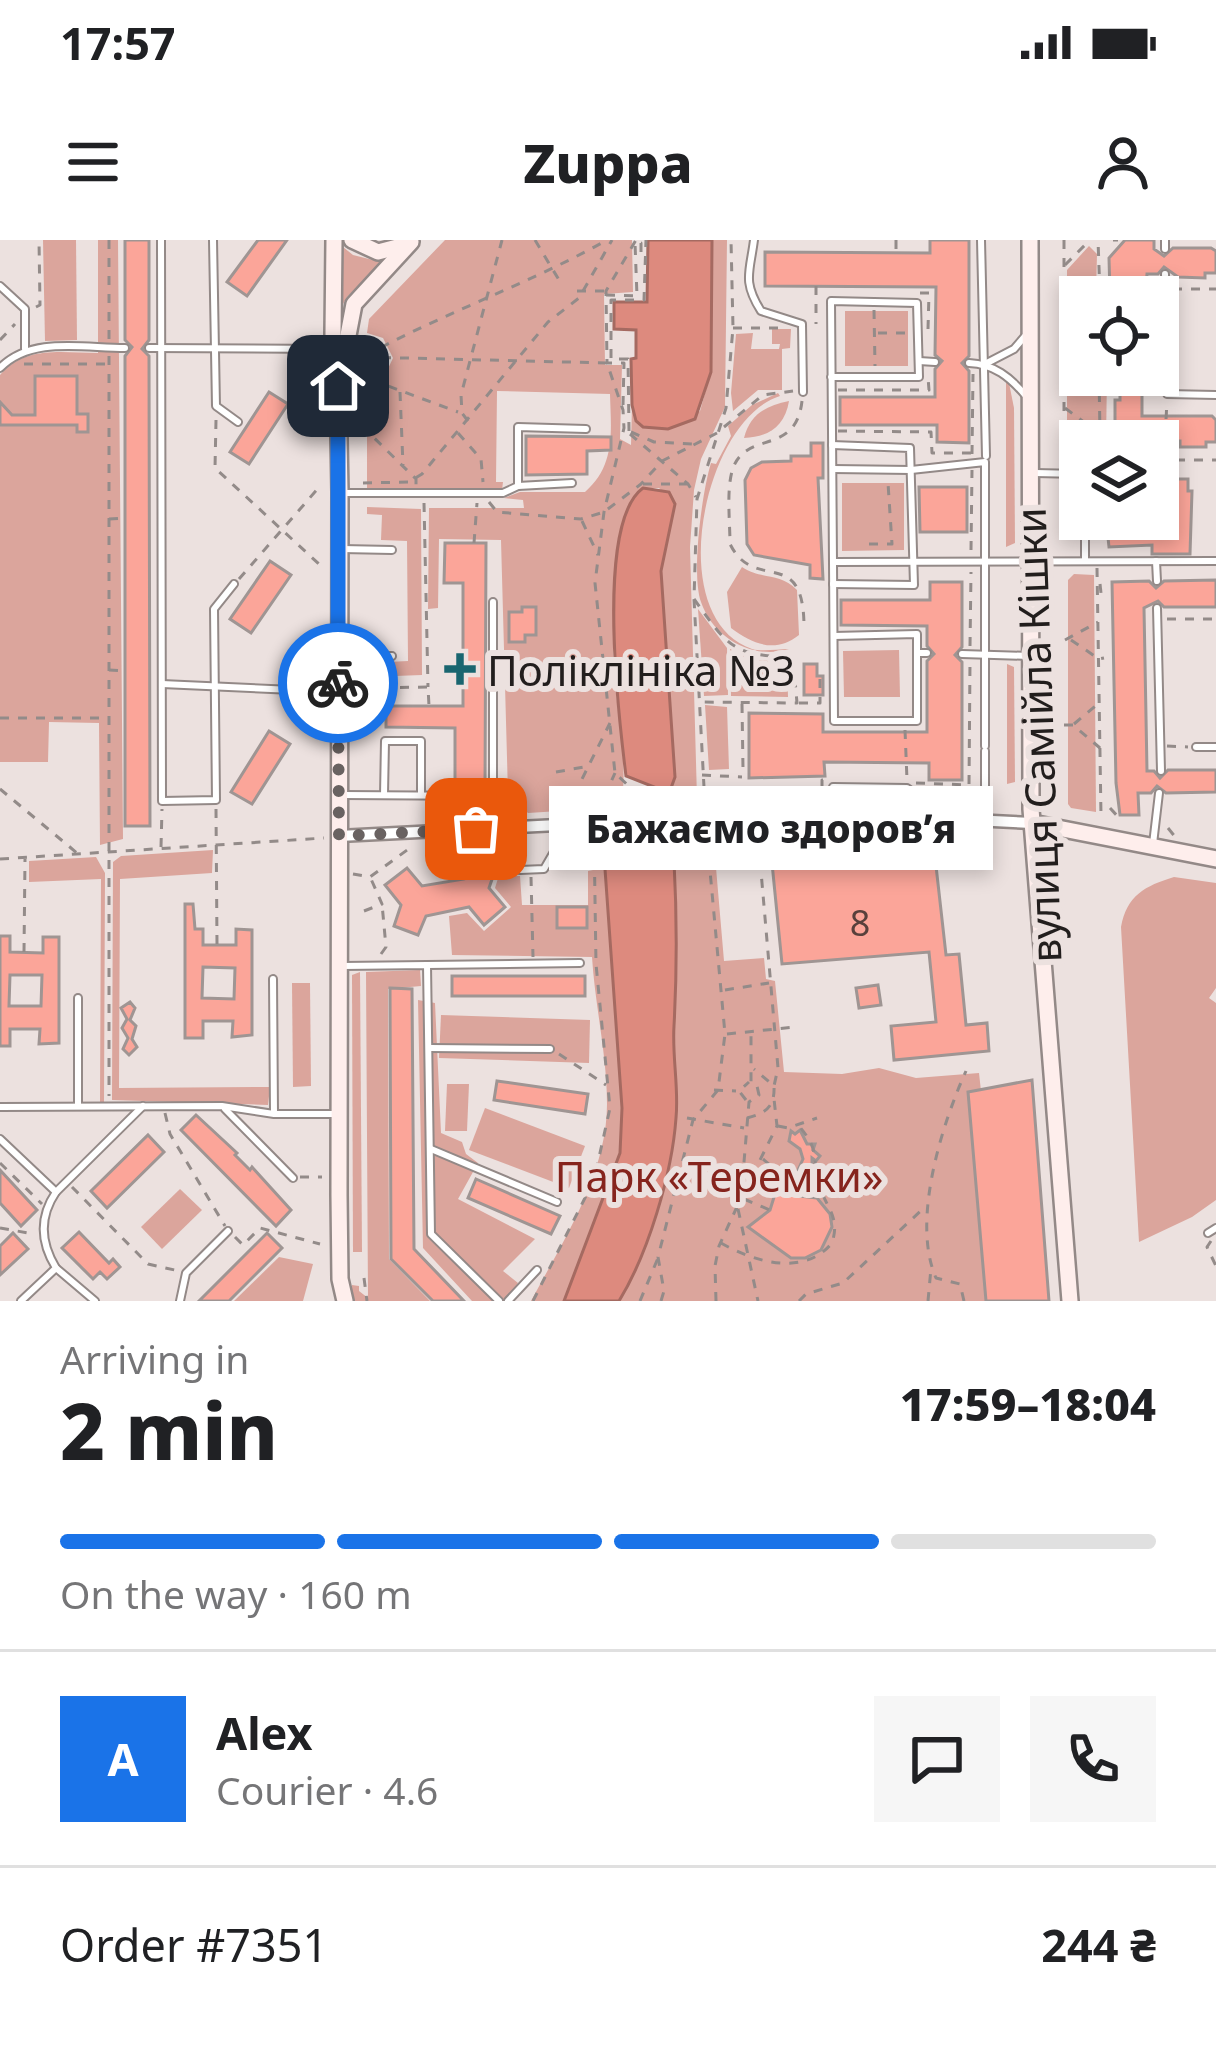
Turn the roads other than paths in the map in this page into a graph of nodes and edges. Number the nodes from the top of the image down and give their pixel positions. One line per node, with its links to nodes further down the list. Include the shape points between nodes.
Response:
1 (161, 240): 14 (lane)
2 (213, 240): 15 (lane)
3 (334, 240): 17 (street)
4 (352, 240): 8 (street, via 378,252)
5 (754, 240): 23 (lane, via 749,293 761,311 802,326)
6 (982, 240): 19 (lane)
7 (1030, 240): 11 (street, вулиця Самійла Кішки)
8 (412, 241): 22 (street, via 354,304)
9 (1166, 274): 24 (lane, via 1167,394)
10 (0, 286): 16 (lane, via 25,313)
11 (1030, 330): 19 (lane); 25 (street, вулиця Самійла Кішки)
12 (124, 348): 16 (lane)
13 (149, 348): 14 (lane)
14 (162, 348): 15 (lane); 58 (lane)
15 (214, 348): 17 (lane); 26 (lane, via 216,406)
16 (25, 350): 20 (lane)
17 (334, 350): 22 (street)
18 (971, 363): 19 (lane)
19 (986, 364): 25 (lane); 29 (lane)
20 (2, 366)
21 (831, 376): 21 (lane, via 831,302 917,303 927,362 919,376); 28 (lane)
22 (338, 386): 36 (street)
23 (803, 391)
24 (1216, 394)
25 (1030, 400): 32 (street, вулиця Самійла Кішки)
26 (238, 422)
27 (586, 429): 35 (lane, via 518,428)
28 (832, 445): 30 (lane); 31 (lane, via 910,448)
29 (986, 459): 31 (lane); 46 (lane)
30 (833, 469): 31 (lane); 44 (lane)
31 (910, 470): 45 (lane)
32 (1031, 473): 33 (lane); 40 (street, вулиця Самійла Кішки)
33 (1059, 474)
34 (572, 483): 35 (lane)
35 (518, 486): 36 (lane, via 481,495)
36 (340, 492): 38 (street)
37 (1084, 540): 41 (lane)
38 (339, 549): 39 (lane); 57 (street)
39 (392, 550)
40 (1030, 561): 41 (lane); 46 (lane); 56 (street, вулиця Самійла Кішки)
41 (1085, 561): 42 (lane)
42 (1156, 561): 43 (lane); 47 (lane)
43 (1216, 561)
44 (833, 562): 45 (lane); 49 (lane)
45 (912, 562): 46 (lane); 49 (lane, via 914,585)
46 (986, 562): 54 (lane)
47 (1156, 581)
48 (235, 584): 59 (lane, via 214,610)
49 (833, 584): 52 (lane)
50 (493, 602): 67 (lane, via 493,796)
51 (1157, 608): 63 (lane)
52 (834, 635): 52 (lane, via 917,634 917,721 834,721)
53 (966, 654): 54 (lane)
54 (986, 655): 56 (lane); 68 (lane)
55 (392, 656): 57 (lane)
56 (1031, 656): 74 (street, вулиця Самійла Кішки)
57 (338, 657): 60 (street)
58 (162, 684): 59 (lane); 59 (lane, via 162,801 216,800)
59 (217, 686): 60 (lane)
60 (338, 692): 65 (street)
61 (1196, 747): 62 (lane)
62 (1216, 747)
63 (1161, 771)
64 (1159, 793): 76 (lane)
65 (339, 795): 66 (lane); 75 (street)
66 (384, 795): 67 (lane); 67 (lane, via 385,742 421,741)
67 (421, 795)
68 (985, 799): 69 (lane, via 833,787); 72 (lane)
69 (833, 813): 70 (street); 72 (street)
70 (712, 817)
71 (695, 818): 73 (street, via 607,828)
72 (985, 819): 74 (street)
73 (557, 824): 75 (street); 78 (lane, via 544,869)
74 (1032, 824): 76 (street); 108 (street, вулиця Самійла Кішки)
75 (332, 837): 81 (street)
76 (1153, 847): 77 (street)
77 (1216, 860)
78 (520, 869)
79 (580, 963): 80 (lane)
80 (427, 965): 81 (lane); 84 (lane)
81 (340, 966): 91 (street)
82 (273, 979): 90 (lane)
83 (78, 998): 86 (lane)
84 (430, 1048): 85 (lane); 93 (lane)
85 (550, 1049)
86 (78, 1106): 87 (lane); 89 (lane)
87 (143, 1106): 88 (lane); 95 (lane)
88 (222, 1106): 90 (lane); 94 (lane)
89 (0, 1107)
90 (274, 1114): 91 (lane)
91 (339, 1114): 100 (street)
92 (0, 1139): 95 (lane)
93 (431, 1149): 96 (lane); 106 (lane, via 431,1234)
94 (293, 1178)
95 (56, 1192): 98 (lane, via 42,1235)
96 (557, 1202)
97 (228, 1231): 103 (lane, via 186,1273)
98 (56, 1268): 101 (lane); 102 (lane)
99 (537, 1270): 107 (lane)
100 (340, 1279): 104 (street); 105 (street)
101 (21, 1301)
102 (94, 1301)
103 (180, 1301)
104 (332, 1301)
105 (345, 1301)
106 (499, 1301)
107 (508, 1301)
108 (1070, 1301)

